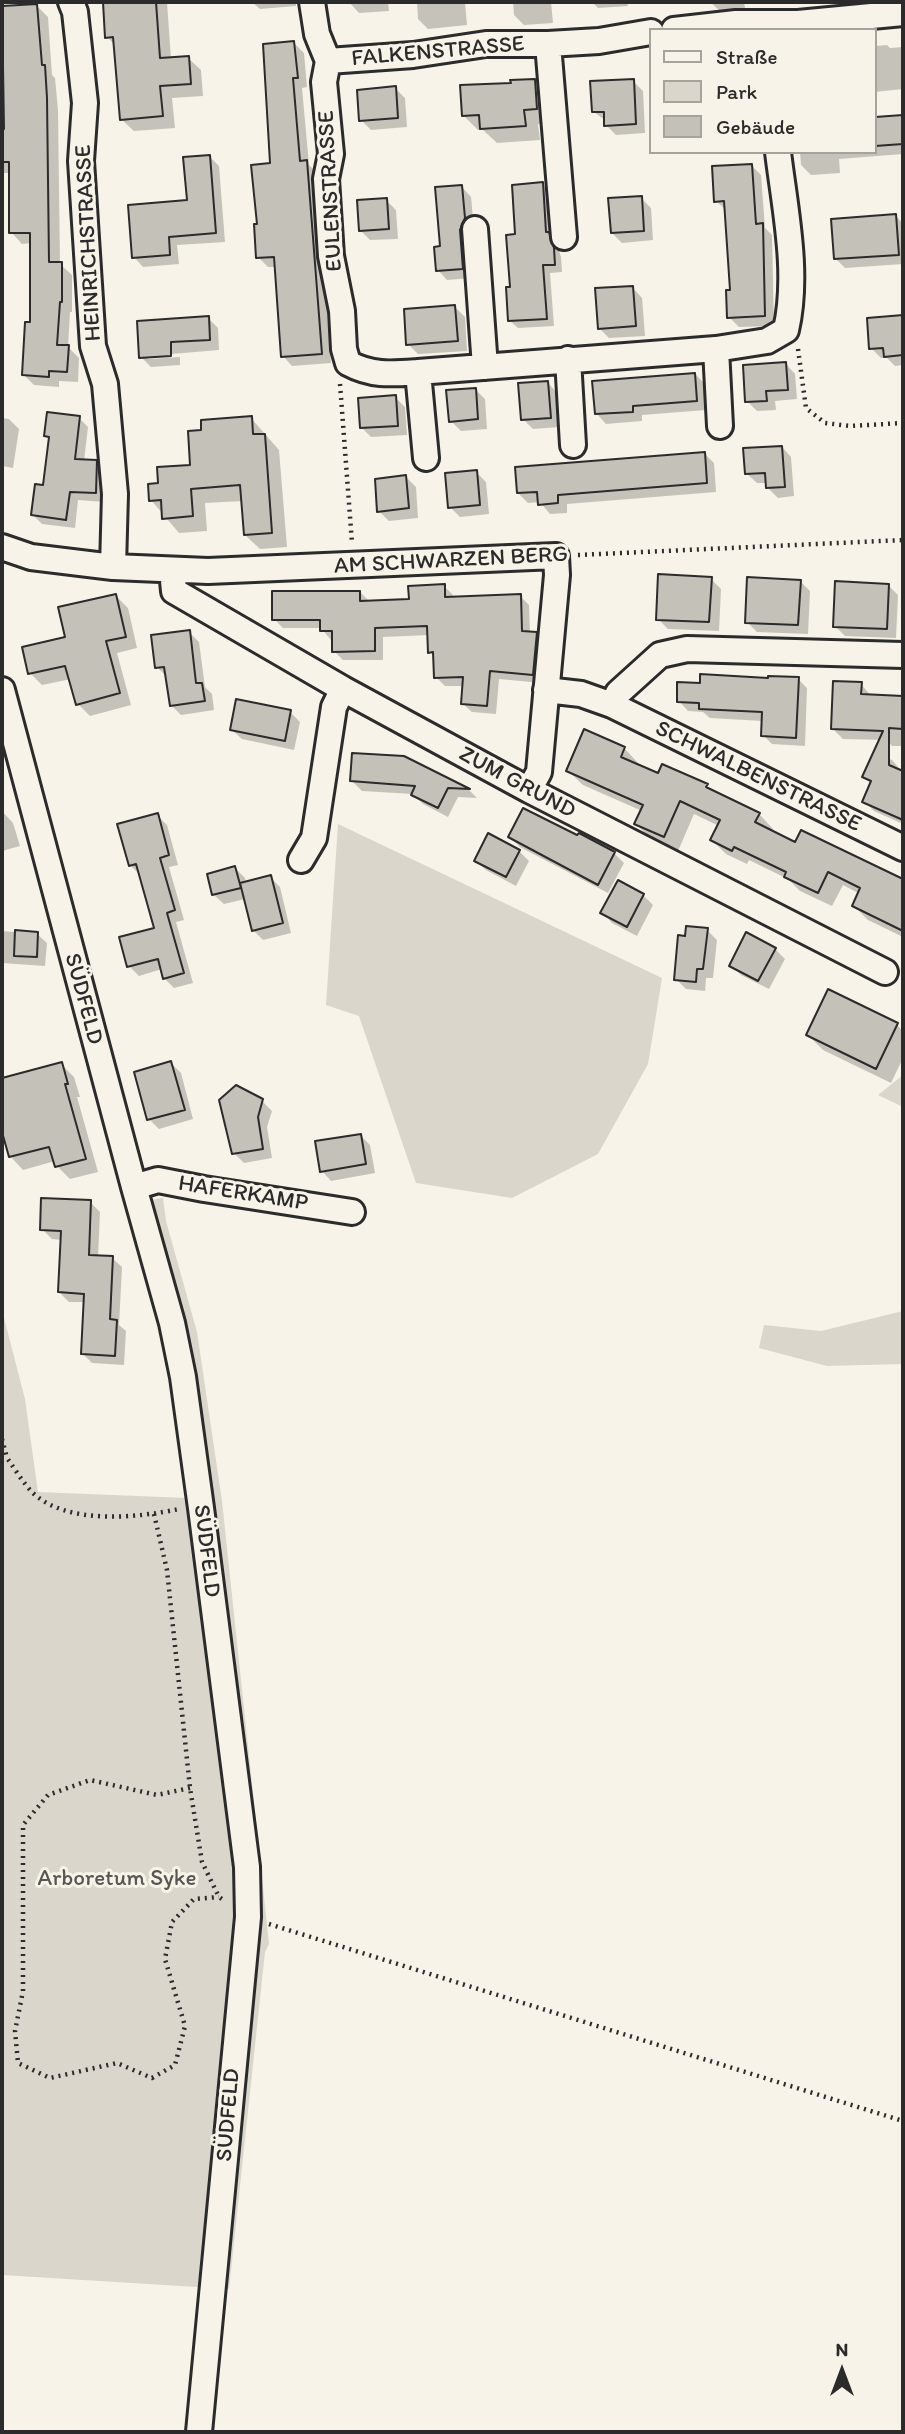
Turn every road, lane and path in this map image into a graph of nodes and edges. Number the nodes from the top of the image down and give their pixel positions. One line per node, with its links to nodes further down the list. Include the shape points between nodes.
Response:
1 (71, 2): 26 (street, HEINRICHSTRASSE, via 85,103 81,161 93,346 105,384 113,468)
2 (312, 2): 8 (street, via 317,34)
3 (903, 13): 4 (street, via 798,23)
4 (769, 18): 5 (street)
5 (692, 28)
6 (650, 32): 7 (street, FALKENSTRASSE)
7 (548, 44): 8 (street, FALKENSTRASSE, via 486,44); 11 (street, FALKENSTRASSE)
8 (328, 61): 15 (street, EULENSTRASSE, via 324,82 331,154 326,179 331,256)
9 (778, 154): 12 (street, via 790,256 791,310)
10 (475, 229): 16 (street)
11 (564, 237)
12 (786, 331): 13 (street, via 766,341); 18 (path, via 797,346 806,408 825,422 850,426)
13 (716, 349): 14 (street); 19 (street)
14 (568, 359): 16 (street); 20 (street)
15 (348, 363): 17 (street, via 363,371); 25 (path, via 340,378)
16 (485, 367): 17 (street)
17 (418, 372): 21 (street)
18 (903, 423)
19 (720, 426)
20 (573, 445)
21 (426, 458)
22 (903, 540): 24 (path, AM SCHWARZEN BERG)
23 (2, 547): 26 (street, AM SCHWARZEN BERG, via 32,557)
24 (556, 556): 25 (street, AM SCHWARZEN BERG); 31 (street)
25 (353, 565): 27 (street, AM SCHWARZEN BERG)
26 (113, 567): 27 (street, AM SCHWARZEN BERG)
27 (172, 570): 29 (street, ZUM GRUND, via 174,591)
28 (903, 655): 32 (street, via 687,649 660,655 618,693)
29 (343, 689): 33 (street, ZUM GRUND); 35 (street, via 334,707 314,838)
30 (2, 690): 37 (street, SÜDFELD)
31 (546, 690): 32 (street, SCHWALBENSTRASSE, via 581,694); 33 (street, via 539,772)
32 (612, 705): 34 (street, SCHWALBENSTRASSE)
33 (529, 790): 36 (street, ZUM GRUND)
34 (903, 848)
35 (302, 860)
36 (885, 972)
37 (134, 1187): 38 (street, HAFERKAMP, via 158,1180); 41 (street, SÜDFELD, via 172,1323)
38 (352, 1212)
39 (2, 1439): 40 (path)
40 (4, 1458): 42 (path, via 33,1493 51,1506 112,1517)
41 (201, 1508): 42 (path); 45 (street, SÜDFELD, via 247,1867)
42 (154, 1514): 43 (path, via 167,1570)
43 (190, 1788): 44 (path, via 202,1862); 44 (path, via 157,1795 90,1780 48,1795 23,1825 18,2063 50,2078 117,2063 152,2078 175,2066 185,2026 165,1959 172,1922 194,1899)
44 (219, 1897): 45 (path)
45 (248, 1917): 46 (path); 47 (street, SÜDFELD)
46 (903, 2121)
47 (199, 2432)

